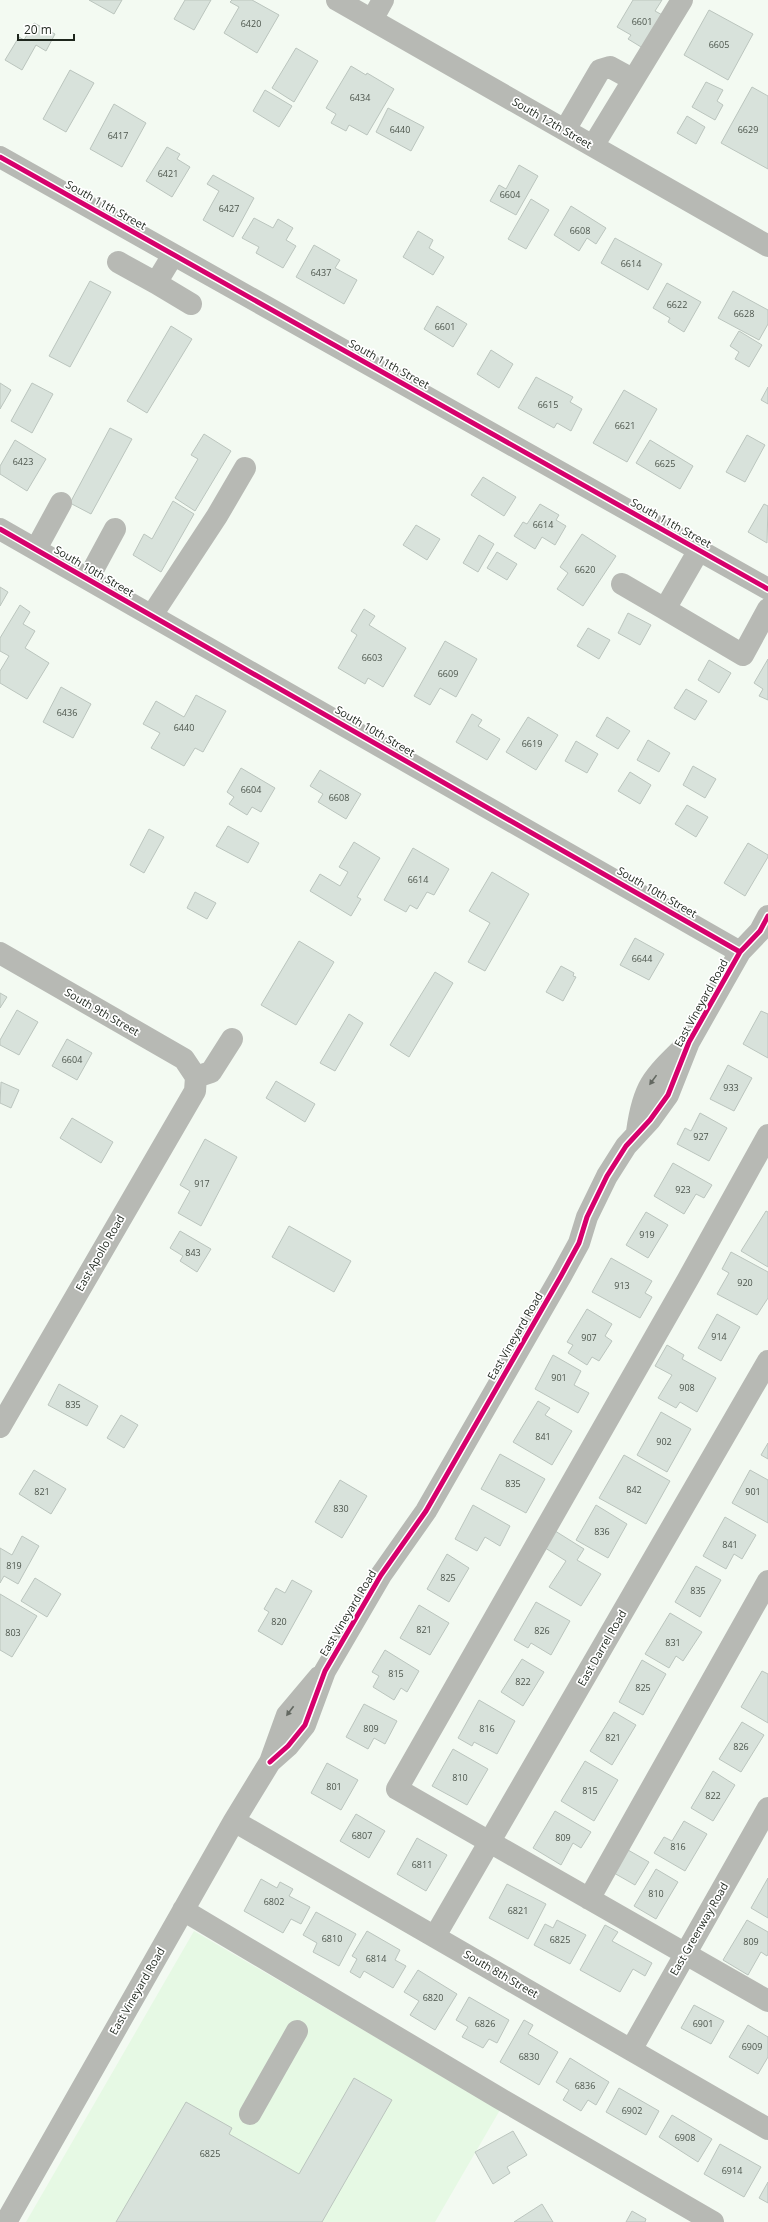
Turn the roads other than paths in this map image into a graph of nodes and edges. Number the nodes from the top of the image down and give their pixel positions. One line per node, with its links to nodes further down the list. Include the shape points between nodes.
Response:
1 (337, 0): 4 (street, South 12th Street)
2 (384, 0): 4 (street)
3 (682, 0): 5 (street, via 657,44)
4 (372, 20): 6 (street, South 12th Street)
5 (632, 79): 6 (street, via 610,67 600,70); 7 (street)
6 (565, 130): 7 (street, South 12th Street)
7 (593, 146): 9 (street, South 12th Street)
8 (0, 157): 10 (street, South 11th Street)
9 (768, 246)
10 (173, 254): 12 (street); 19 (street, South 11th Street)
11 (118, 262): 12 (street)
12 (156, 283): 13 (street)
13 (191, 304)
14 (245, 468): 25 (street, via 217,516)
15 (61, 504): 18 (street)
16 (0, 529): 18 (street, South 10th Street)
17 (115, 529): 20 (street)
18 (36, 549): 20 (street, South 10th Street)
19 (699, 550): 22 (street, South 11th Street); 23 (street)
20 (88, 579): 25 (street, South 10th Street)
21 (622, 584): 23 (street)
22 (768, 589)
23 (665, 609): 24 (street, via 743,655)
24 (768, 609)
25 (152, 615): 27 (street, South 10th Street)
26 (765, 928): 27 (street, East Vineyard Road)
27 (740, 952): 36 (street, East Vineyard Road, via 689,1042 668,1095 650,1120 636,1132 607,1176 587,1217 579,1243 561,1276 426,1511 381,1575 325,1671 305,1726 270,1762)
28 (0, 953): 30 (street, South 9th Street, via 184,1059)
29 (232, 1039): 30 (street, via 210,1072)
30 (196, 1077): 33 (street, East Apollo Road, via 195,1091)
31 (768, 1135): 37 (street, via 398,1789)
32 (768, 1361): 37 (street, East Darrel Road)
33 (0, 1427)
34 (768, 1581): 38 (street)
35 (768, 1808): 41 (street, East Greenway Road)
36 (234, 1821): 39 (street, East Vineyard Road); 40 (street, South 8th Street)
37 (490, 1842): 38 (street); 40 (street, East Darrel Road)
38 (589, 1899): 41 (street)
39 (183, 1910): 47 (street, East Vineyard Road); 48 (street)
40 (435, 1936): 44 (street, South 8th Street)
41 (685, 1954): 42 (street); 44 (street, East Greenway Road)
42 (768, 2002)
43 (297, 2031): 45 (street)
44 (631, 2050): 46 (street, South 8th Street)
45 (250, 2114)
46 (768, 2129)
47 (6, 2222)
48 (713, 2222)

